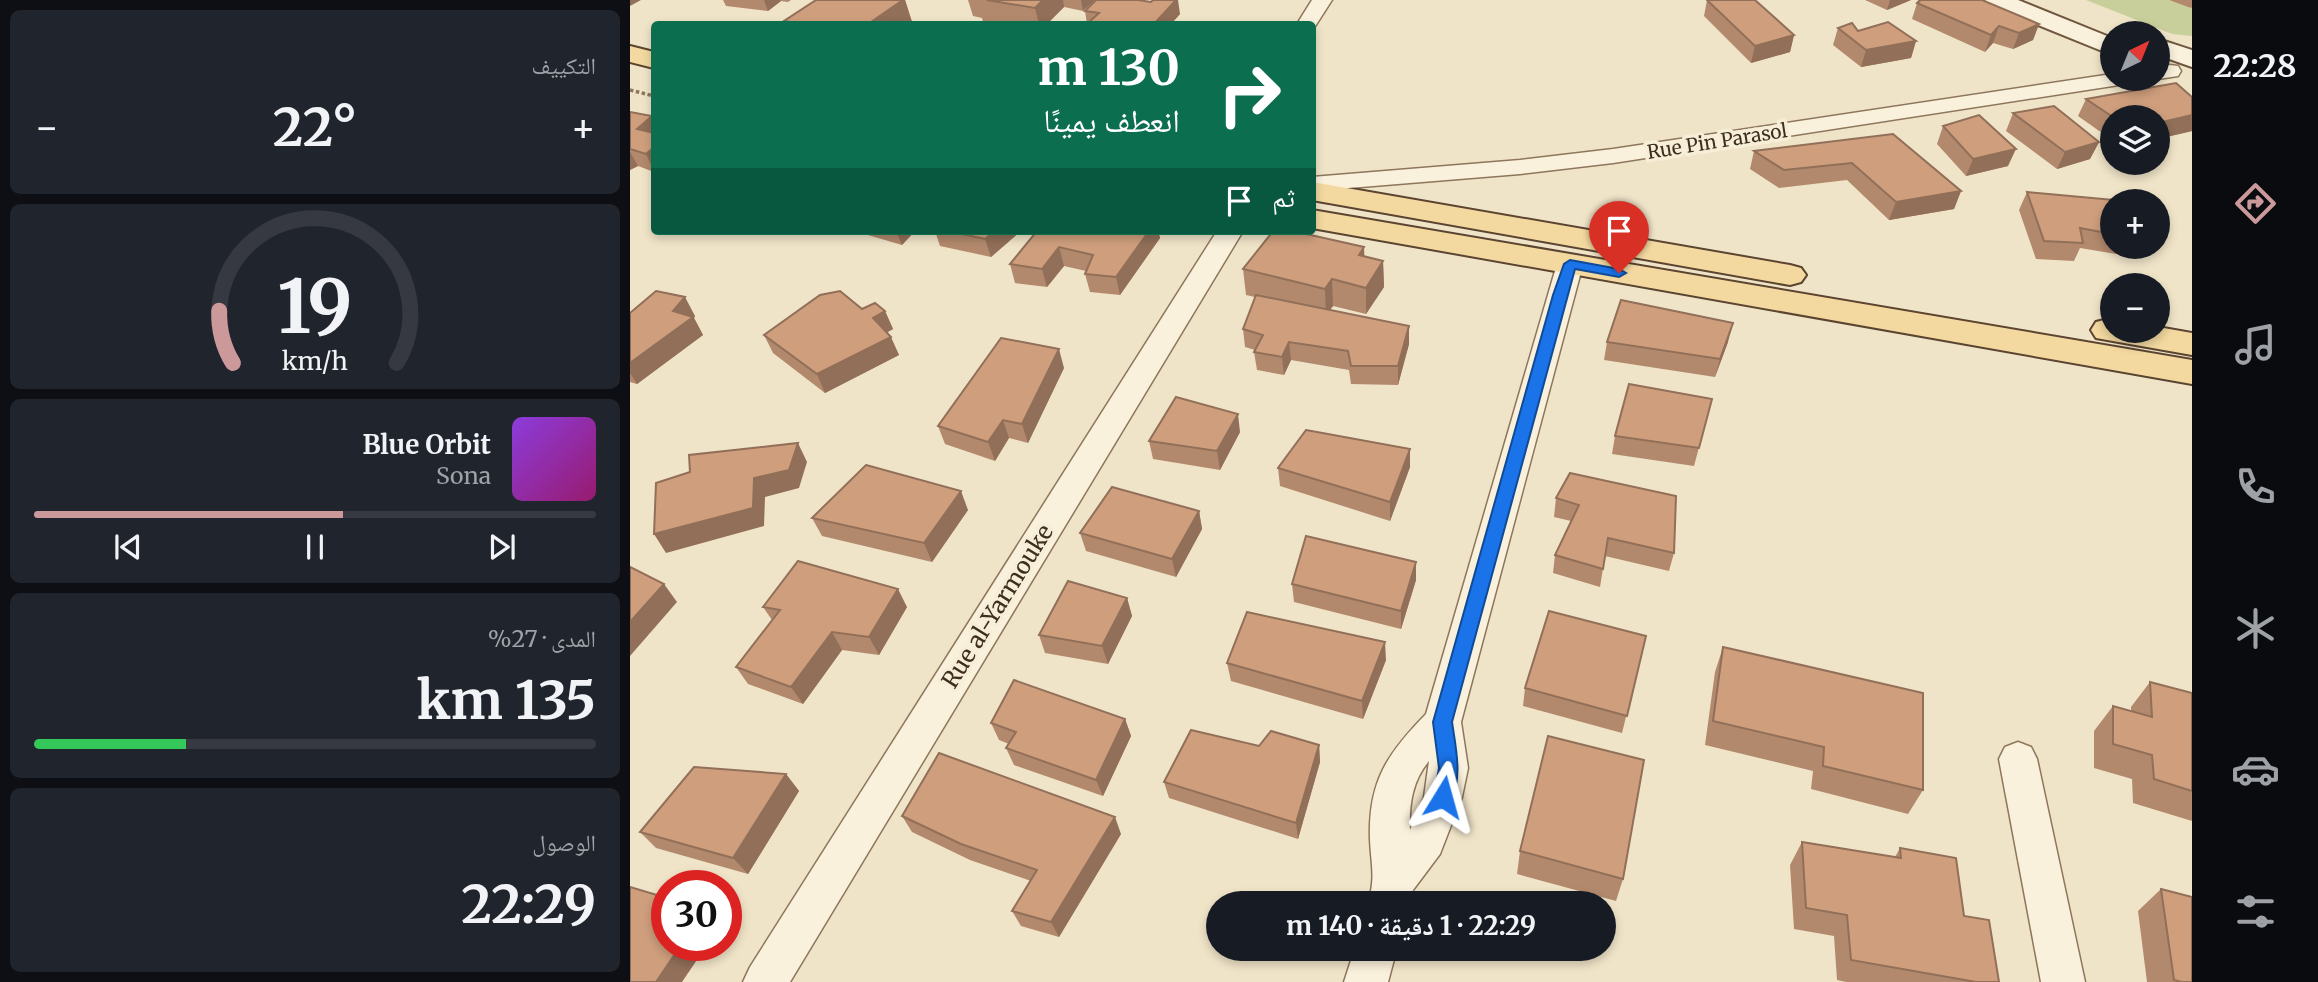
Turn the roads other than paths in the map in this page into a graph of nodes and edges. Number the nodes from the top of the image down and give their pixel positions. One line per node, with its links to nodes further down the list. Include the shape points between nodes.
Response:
1 (1322, 0): 4 (street)
2 (1997, 0): 6 (main road)
3 (2044, 0): 5 (main road)
4 (1309, 21)
5 (2100, 22)
6 (2100, 42)
7 (630, 54): 8 (main road)
8 (651, 59)
9 (630, 76): 10 (main road)
10 (651, 80)
11 (2100, 82): 12 (street, Rue Pin Parasol, via 1613,156)
12 (1316, 184)
13 (1316, 192): 17 (main road)
14 (1316, 220): 16 (main road)
15 (1228, 235): 22 (street, Rue al-Yarmouke)
16 (1570, 264): 18 (main road); 20 (street, via 1442,722 1449,768 1443,797 1426,841)
17 (2192, 344)
18 (2192, 372)
19 (2018, 758): 24 (street)
20 (1393, 891)
21 (1372, 961): 23 (street)
22 (765, 982)
23 (1366, 982)
24 (2063, 982)

